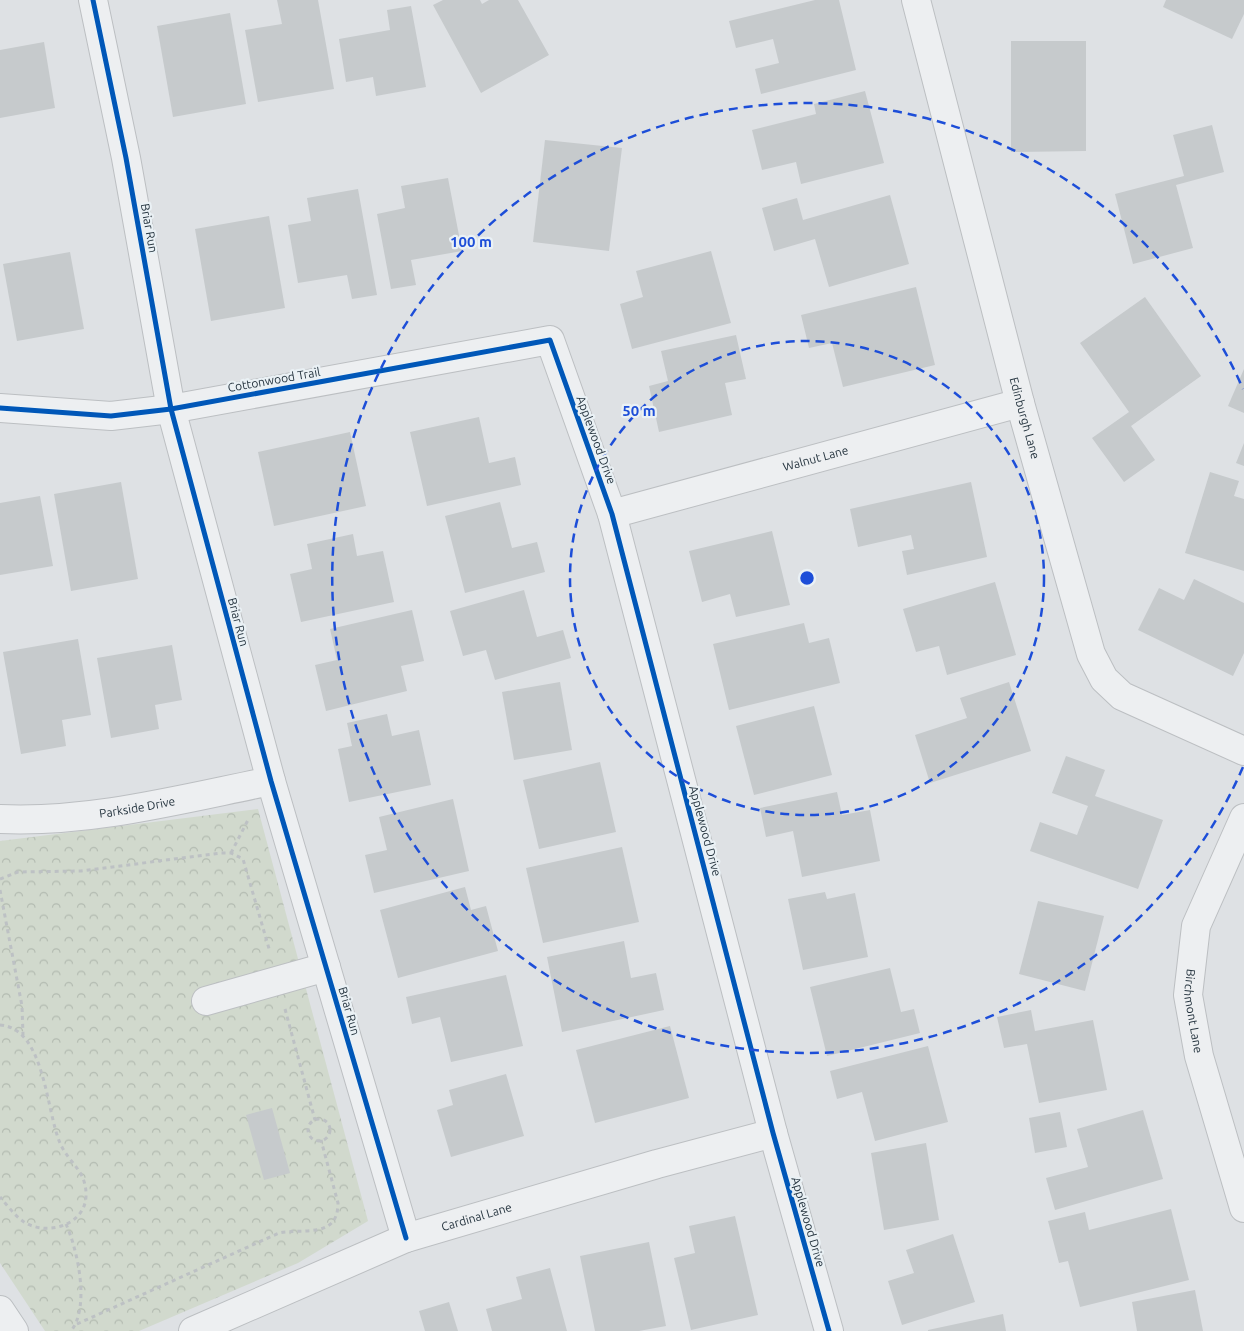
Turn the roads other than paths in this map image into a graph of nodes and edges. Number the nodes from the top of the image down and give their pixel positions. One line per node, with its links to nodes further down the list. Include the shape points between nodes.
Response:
1 (93, 0): 6 (street, Briar Run, via 126,158)
2 (916, 0): 4 (street, Edinburgh Lane)
3 (550, 340): 6 (street, Cottonwood Trail); 7 (street, Applewood Drive)
4 (1020, 403): 7 (street, Walnut Lane); 8 (street, Edinburgh Lane, via 1091,654 1104,679 1122,696)
5 (0, 408): 6 (street, Cottonwood Trail, via 111,416)
6 (171, 409): 9 (street, Briar Run)
7 (612, 514): 14 (street, Applewood Drive)
8 (1244, 751)
9 (271, 781): 11 (street, Parkside Drive, via 112,813 34,820); 12 (street, Briar Run)
10 (1244, 818): 15 (street, Birchmont Lane, via 1196,926 1188,995 1199,1056)
11 (0, 819)
12 (326, 967): 13 (street); 16 (street, Briar Run)
13 (206, 1001)
14 (773, 1134): 16 (street, Cardinal Lane, via 657,1164); 20 (street, Applewood Drive)
15 (1244, 1208)
16 (406, 1238): 18 (street, Cardinal Lane)
17 (0, 1310): 19 (street)
18 (205, 1329)
19 (14, 1331)
20 (829, 1331)

